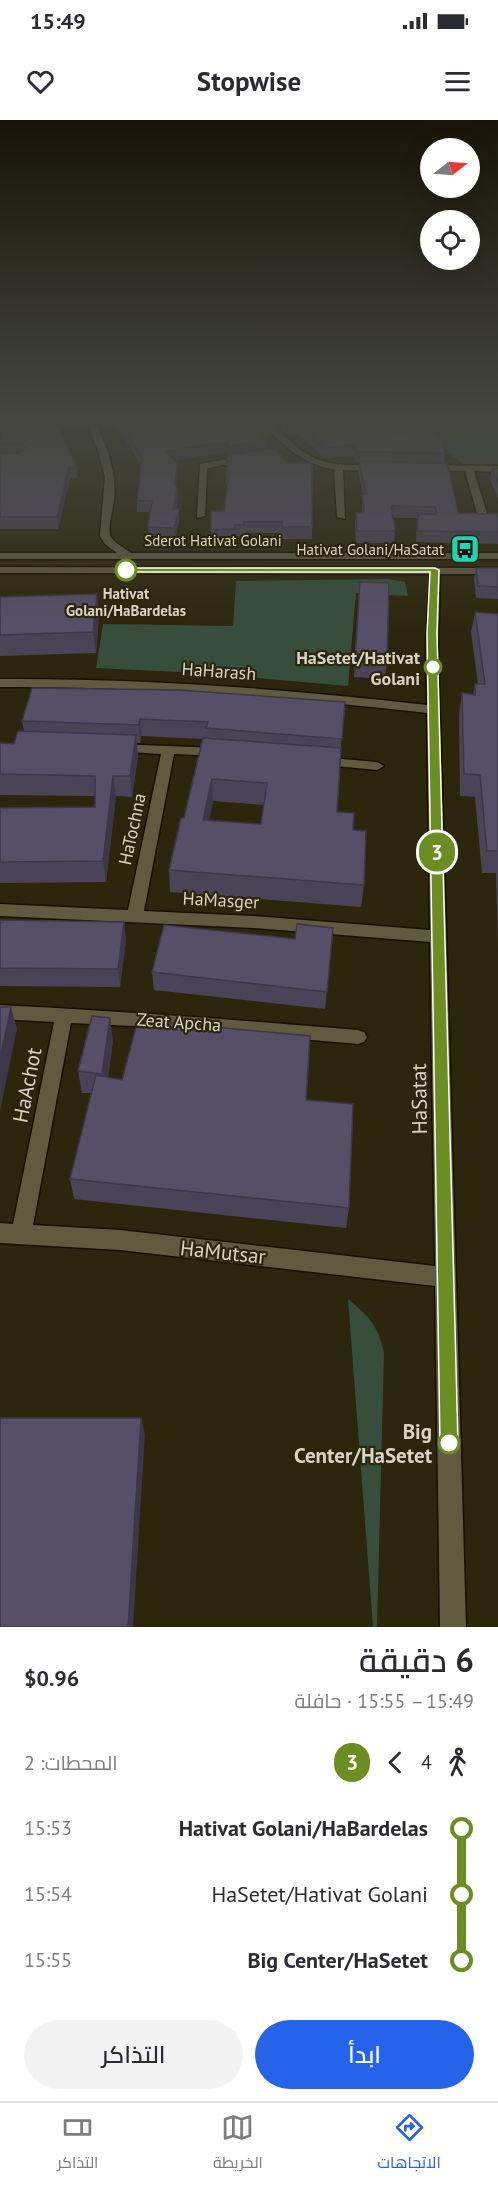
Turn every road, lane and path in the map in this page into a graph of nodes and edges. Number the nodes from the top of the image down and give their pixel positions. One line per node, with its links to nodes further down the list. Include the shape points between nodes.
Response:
1 (110, 488): 8 (street)
2 (202, 488): 5 (street)
3 (340, 488): 6 (street)
4 (475, 488): 7 (street)
5 (200, 516)
6 (342, 517)
7 (484, 520)
8 (98, 540): 9 (street); 10 (street)
9 (67, 555): 10 (street, Sderot Hativat Golani); 11 (street, Sderot Hativat Golani)
10 (129, 555): 12 (street, Sderot Hativat Golani)
11 (0, 556)
12 (498, 556)
13 (0, 570): 14 (street, Sderot Hativat Golani)
14 (435, 570): 15 (street, Sderot Hativat Golani); 17 (street, HaSatat)
15 (498, 571)
16 (0, 683): 17 (street, HaHarash, via 218,688)
17 (434, 710): 25 (street, HaSatat)
18 (106, 747): 19 (street)
19 (168, 750): 20 (street); 24 (street, HaTochna)
20 (234, 754)
21 (305, 760): 22 (street)
22 (377, 766)
23 (0, 910): 24 (street, HaMasger)
24 (135, 915): 25 (street, HaMasger)
25 (438, 937): 31 (street, HaSatat)
26 (0, 1012): 27 (street, Zeat Apcha)
27 (64, 1015): 28 (street, Zeat Apcha); 30 (street, HaAchot)
28 (358, 1037)
29 (0, 1233): 30 (street, HaMutsar)
30 (21, 1234): 31 (street, HaMutsar, via 140,1242)
31 (446, 1277): 32 (street, HaSatat)
32 (453, 1627)

